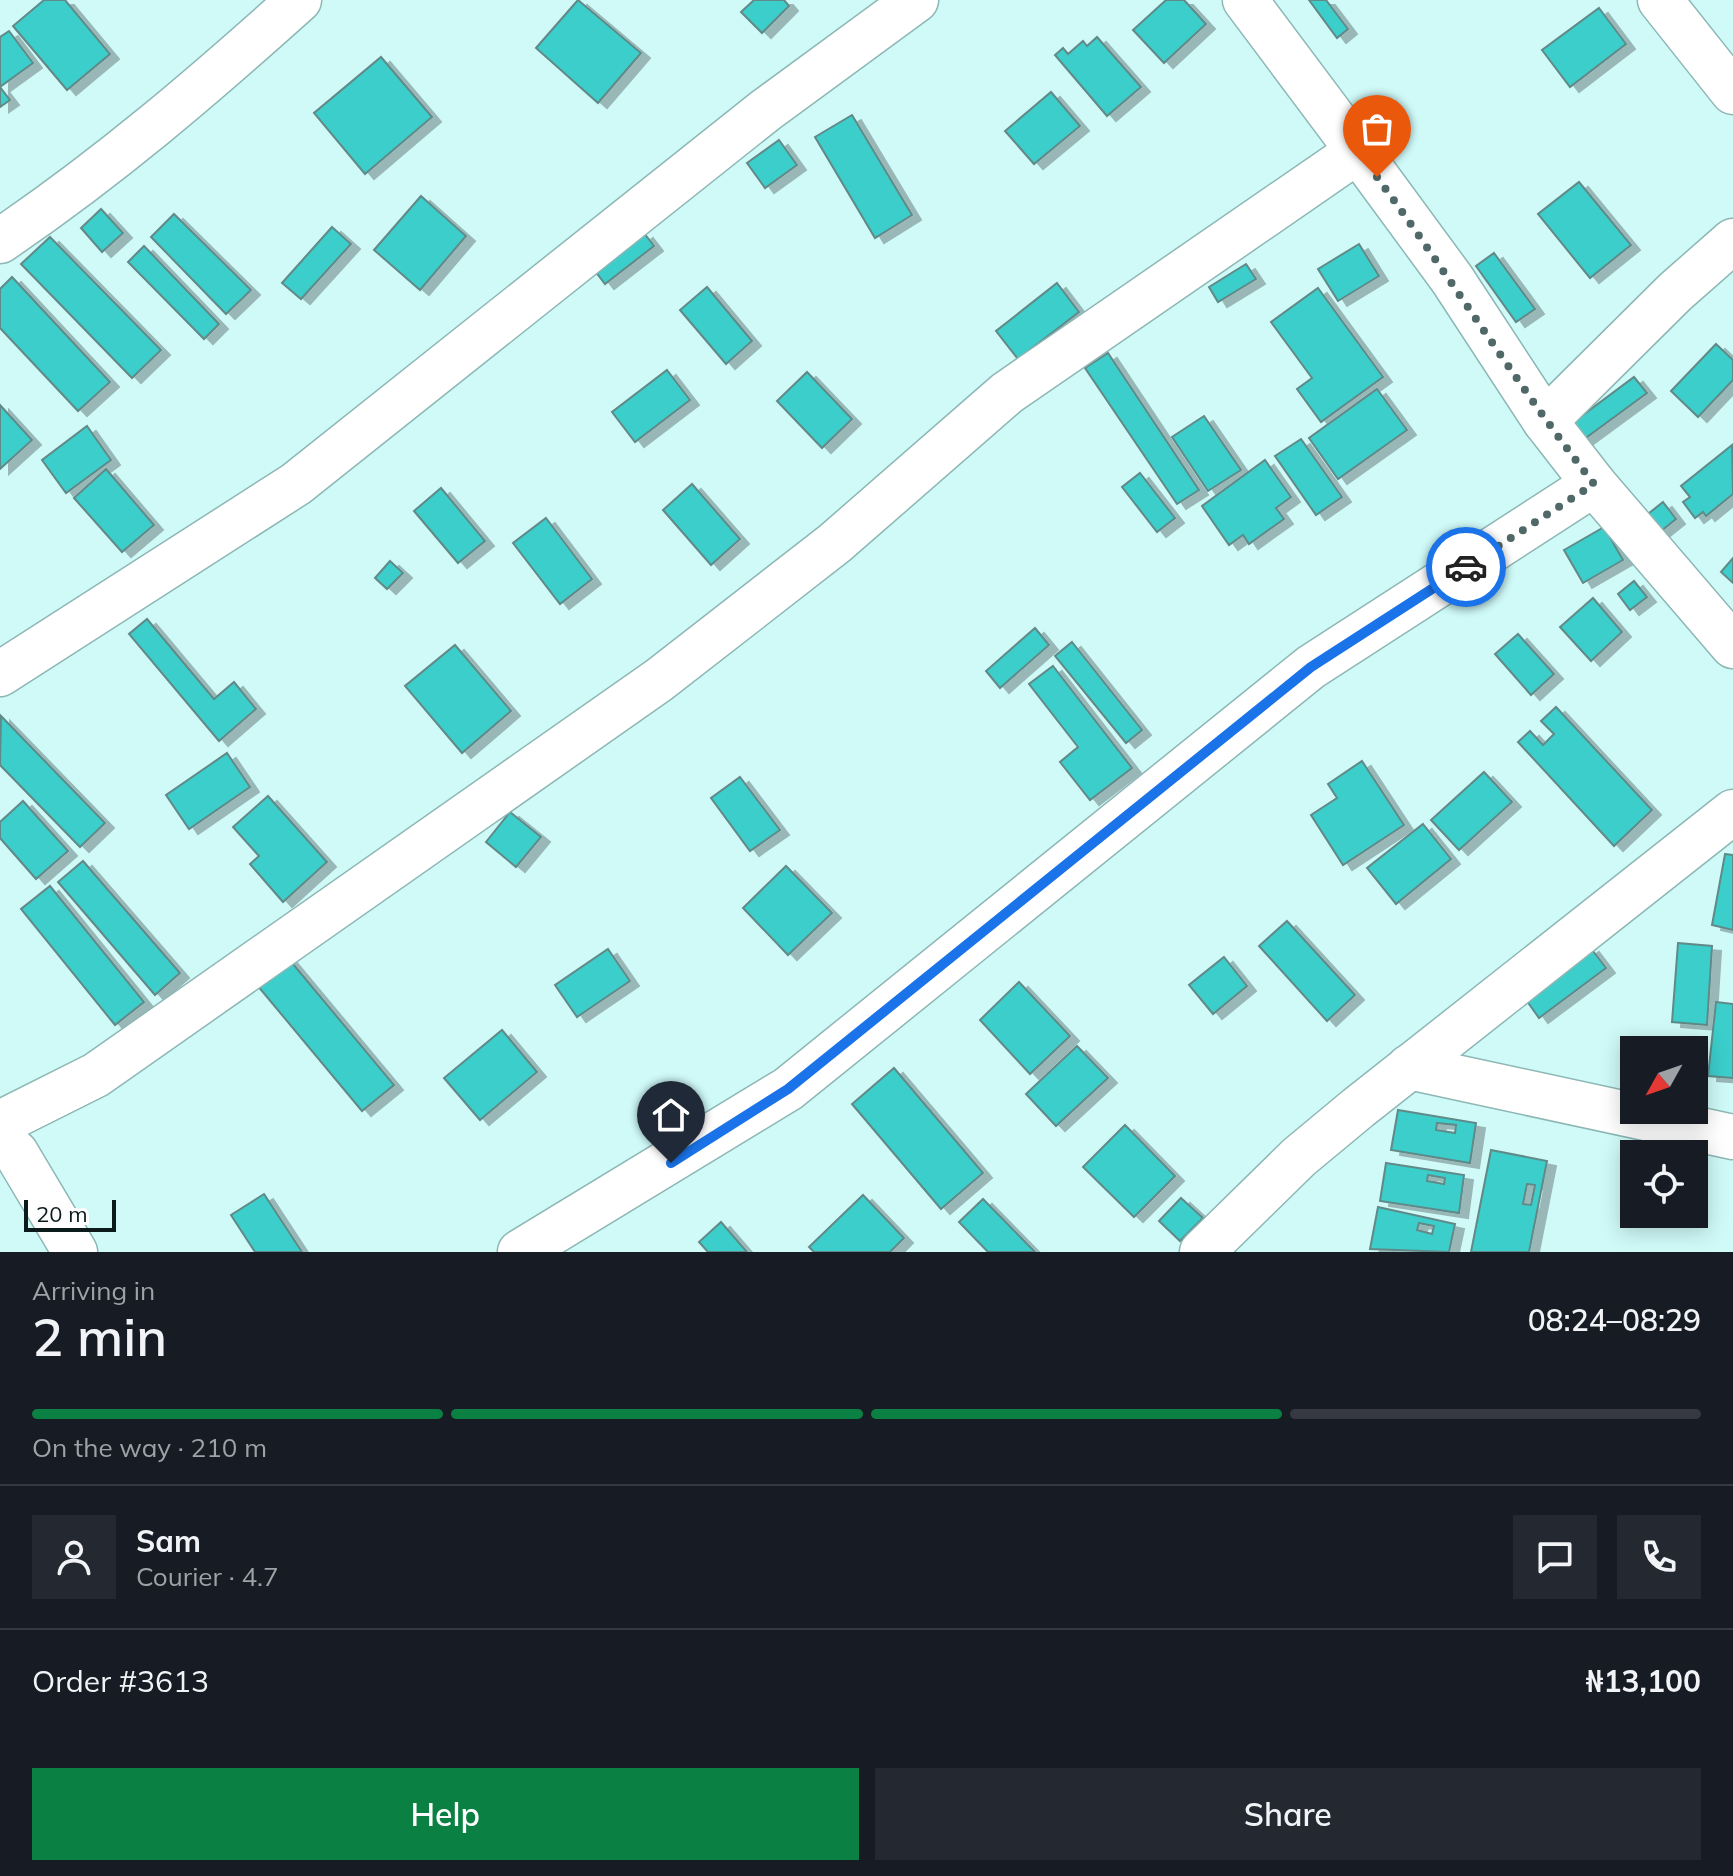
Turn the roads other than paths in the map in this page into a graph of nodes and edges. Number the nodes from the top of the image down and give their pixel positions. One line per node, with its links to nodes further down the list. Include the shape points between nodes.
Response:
1 (299, 0): 7 (street, via 165,119)
2 (916, 0): 12 (street, via 766,110 296,484)
3 (1245, 0): 6 (street)
4 (1660, 0): 5 (street)
5 (1733, 92)
6 (1358, 151): 9 (street, via 1452,279); 15 (street, via 1007,393 835,543 659,680 96,1075)
7 (0, 241)
8 (1733, 241): 9 (street)
9 (1545, 421): 10 (street)
10 (1594, 484): 11 (street); 19 (street, via 1311,667 788,1089)
11 (1733, 646)
12 (0, 674)
13 (1733, 812): 14 (street)
14 (1409, 1067): 16 (street); 20 (street, via 1299,1157)
15 (0, 1123)
16 (1733, 1137)
17 (0, 1138): 18 (street, via 16,1153)
18 (75, 1252)
19 (520, 1252)
20 (1202, 1252)

